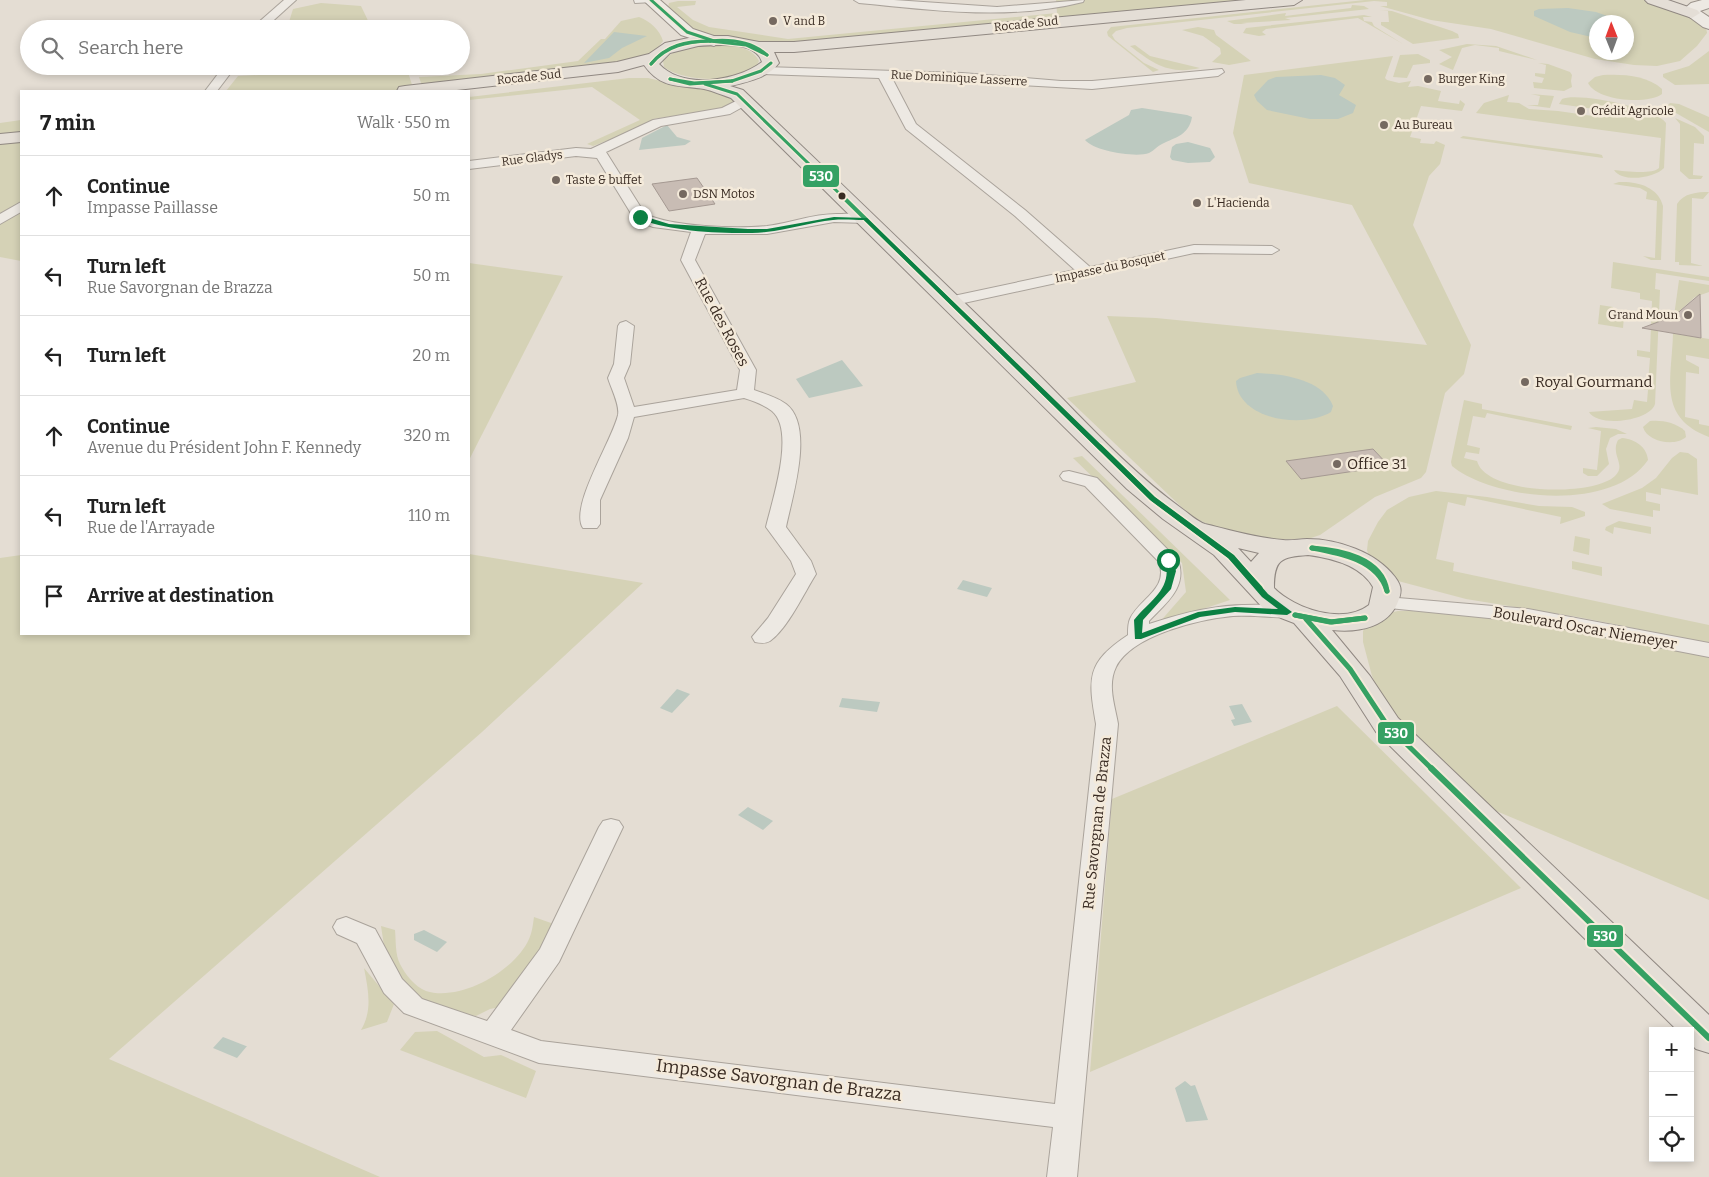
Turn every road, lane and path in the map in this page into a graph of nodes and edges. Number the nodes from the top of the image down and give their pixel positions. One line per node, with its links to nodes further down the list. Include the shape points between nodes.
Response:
1 (291, 0): 9 (street)
2 (644, 0): 11 (main road, via 687,32); 12 (main road, via 672,37)
3 (859, 0): 4 (street, via 1009,10 1047,8)
4 (1079, 0)
5 (1294, 0): 13 (main road, Rocade Sud)
6 (1302, 0): 15 (main road, Rocade Sud, via 806,54)
7 (1653, 0): 8 (main road)
8 (1698, 5): 10 (main road)
9 (268, 20)
10 (1709, 24)
11 (714, 40): 12 (main road, Rocade Sud); 13 (main road, Rocade Sud)
12 (670, 47): 14 (main road, Rocade Sud)
13 (758, 48): 15 (main road, via 771,58)
14 (652, 58): 19 (main road, via 653,70); 22 (main road, Rocade Sud, via 618,67)
15 (762, 71): 17 (street, Rue Dominique Lasserre); 20 (main road, Rocade Sud); 29 (main road, via 754,89)
16 (1218, 72): 17 (street, Rue Dominique Lasserre, via 1092,85)
17 (883, 74): 35 (street, via 911,126 1020,213)
18 (223, 75): 21 (street)
19 (661, 75): 20 (main road, Rocade Sud); 23 (main road, Rocade Sud, via 631,74)
20 (705, 84): 24 (main road, via 726,90)
21 (212, 90)
22 (414, 90)
23 (459, 90)
24 (744, 101): 27 (street, via 726,111 658,123); 29 (main road)
25 (20, 137): 26 (main road)
26 (0, 139)
27 (594, 153): 28 (street, Rue Gladys, via 576,152); 33 (street, via 605,158 640,217 653,223)
28 (470, 165)
29 (820, 175): 31 (main road)
30 (20, 207): 32 (street)
31 (865, 219): 33 (street, via 834,218 767,230); 36 (main road)
32 (0, 220)
33 (699, 229): 38 (street, Rue des Roses, via 688,260 748,370)
34 (1272, 250): 35 (street, Impasse du Bosquet, via 1194,249)
35 (1087, 272): 36 (street, Impasse du Bosquet)
36 (950, 301): 42 (main road, via 1153,499)
37 (626, 326): 39 (street, via 622,364 616,378)
38 (744, 393): 39 (street, via 697,404); 47 (street, via 781,409 790,427 793,445 776,527 801,560 806,574 776,622)
39 (628, 412): 41 (street, via 590,500)
40 (1069, 476): 48 (street, via 1091,482 1168,560 1172,571 1167,589 1139,620)
41 (590, 524)
42 (1189, 526): 43 (main road, via 1252,544); 44 (main road, via 1231,557)
43 (1288, 549): 44 (main road, via 1272,555 1262,564 1257,575); 45 (main road, via 1322,547 1353,556 1380,574)
44 (1260, 588): 46 (main road, via 1272,603)
45 (1379, 603): 46 (main road, via 1336,623); 49 (street, Boulevard Oscar Niemeyer, via 1461,607 1574,623); 50 (main road, via 1356,640)
46 (1297, 615): 48 (street, Rue Savorgnan de Brazza, via 1235,610 1198,615); 50 (main road)
47 (762, 637)
48 (1138, 638): 55 (street, Rue Savorgnan de Brazza, via 1115,654 1101,682 1107,724)
49 (1709, 650)
50 (1363, 684): 54 (main road, via 1387,725)
51 (610, 827): 53 (street, via 550,955)
52 (346, 927): 53 (street, Impasse Savorgnan de Brazza, via 366,936 393,986 413,1006)
53 (493, 1034): 55 (street, Impasse Savorgnan de Brazza, via 539,1052)
54 (1709, 1038)
55 (1067, 1117): 56 (street, Rue Savorgnan de Brazza)
56 (1062, 1177)

